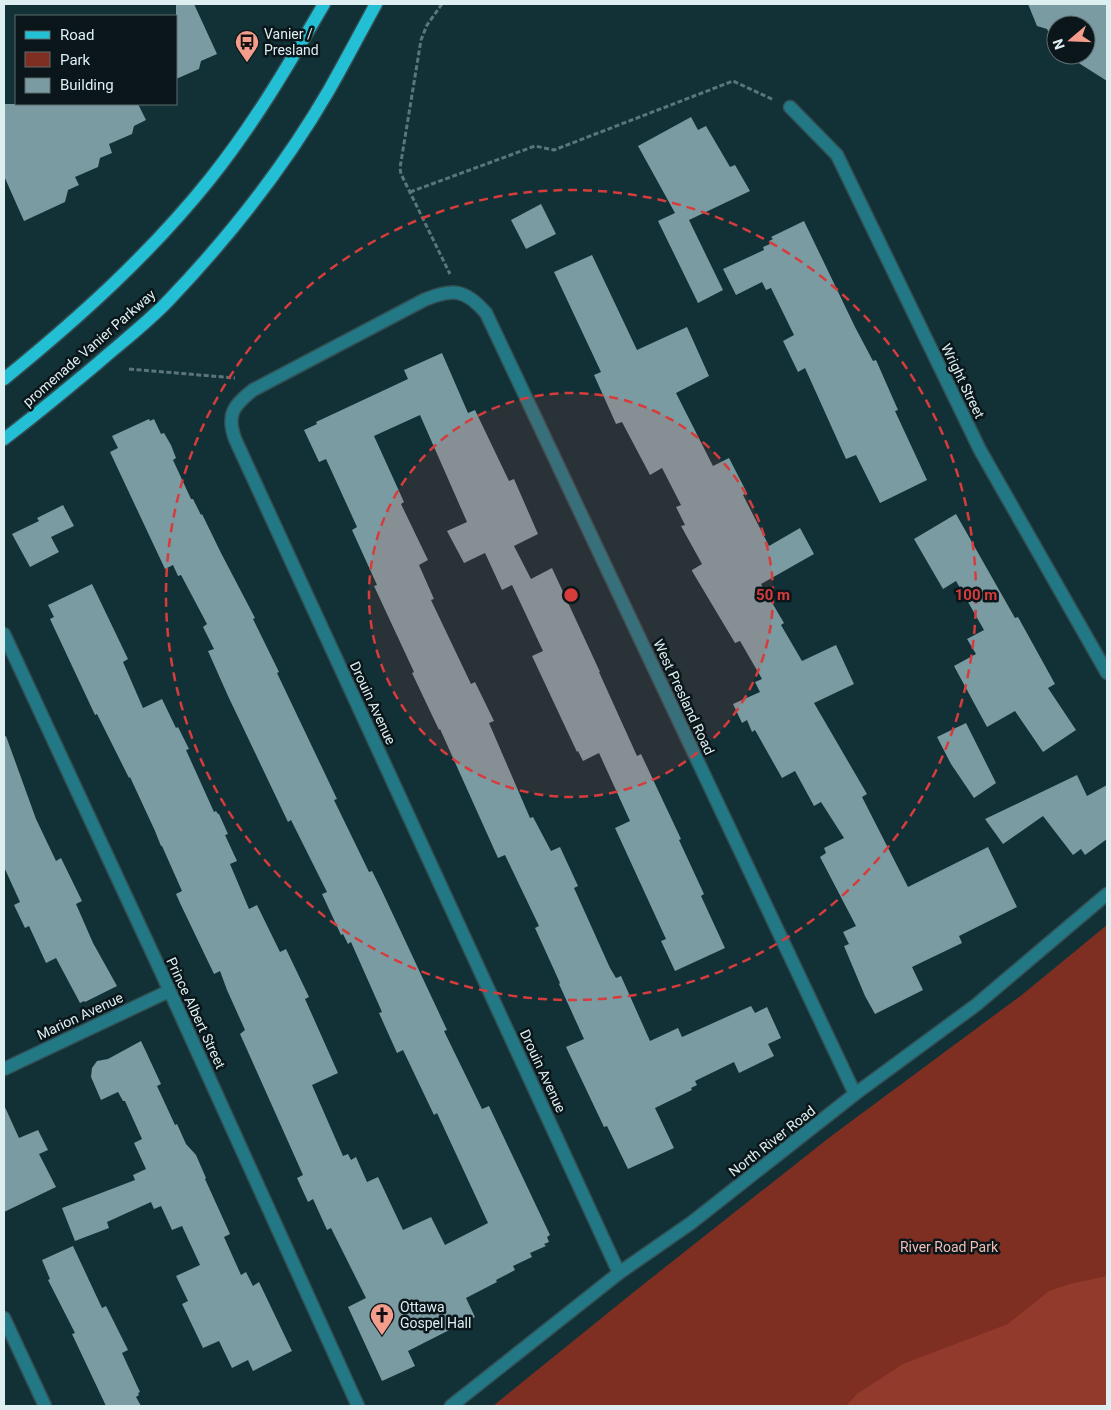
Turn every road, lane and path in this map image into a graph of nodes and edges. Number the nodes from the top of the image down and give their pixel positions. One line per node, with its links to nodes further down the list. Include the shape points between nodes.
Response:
1 (324, 4): 8 (main road, via 263,105 211,178 179,216 62,332)
2 (376, 4): 10 (main road, promenade Vanier Parkway, via 305,128 262,190 222,239 140,328)
3 (442, 4): 5 (path, via 427,25 420,50 401,161 401,174)
4 (790, 107): 5 (path, via 733,81 554,150 535,146); 12 (street, Wright Street, via 838,155 980,450)
5 (410, 192): 6 (path)
6 (458, 293): 9 (street, Drouin Avenue, via 444,292 424,300); 16 (street, West Presland Road, via 475,301 486,313)
7 (129, 369): 9 (path, via 238,378)
8 (4, 379)
9 (253, 390): 17 (street, Drouin Avenue, via 233,410 231,427 235,439)
10 (4, 438)
11 (4, 634): 14 (street, Prince Albert Street)
12 (1107, 673)
13 (1107, 894): 16 (street, North River Road, via 976,1005)
14 (169, 991): 15 (street, Marion Avenue); 20 (street, Prince Albert Street)
15 (4, 1069)
16 (855, 1094): 17 (street, North River Road, via 691,1223)
17 (619, 1273): 21 (street, North River Road)
18 (4, 1318): 19 (street)
19 (45, 1406)
20 (358, 1406)
21 (451, 1406)

